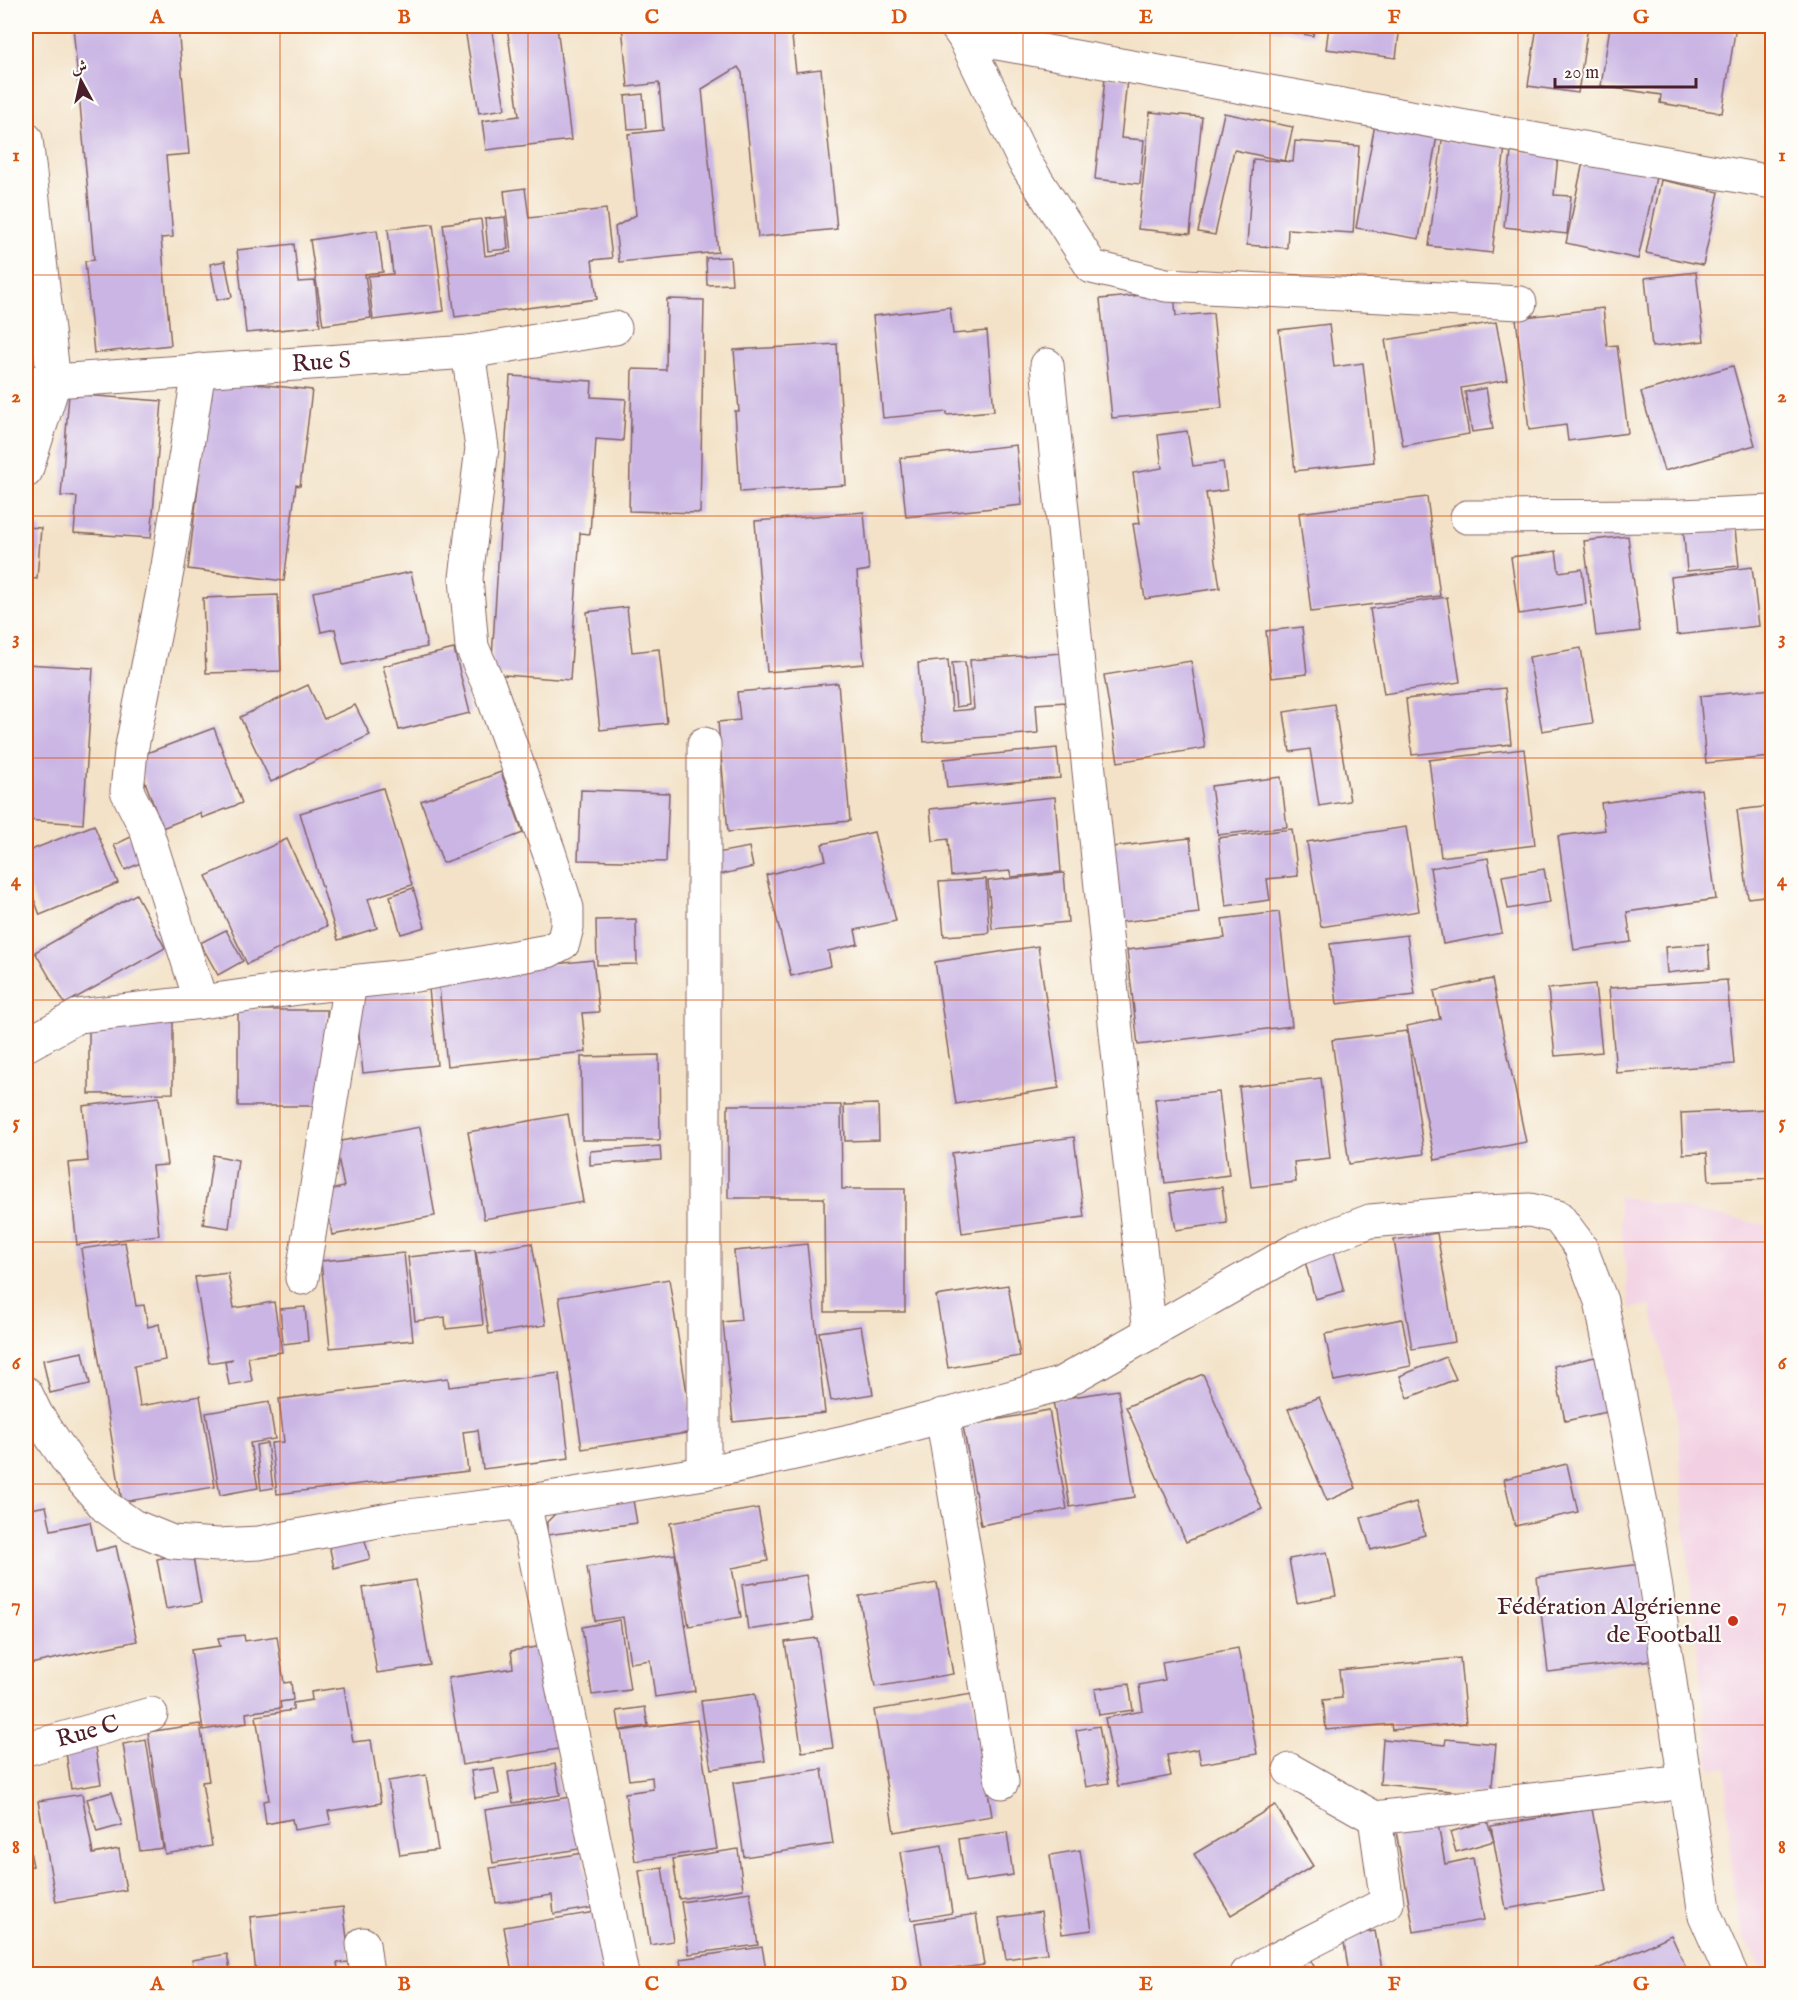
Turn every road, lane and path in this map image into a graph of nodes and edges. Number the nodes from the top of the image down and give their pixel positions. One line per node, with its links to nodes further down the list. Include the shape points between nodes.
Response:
1 (960, 31): 3 (street); 4 (street, via 1024,161 1092,267 1166,285)
2 (26, 139): 9 (street)
3 (1773, 182)
4 (1520, 303)
5 (615, 328): 6 (street, Rue S)
6 (468, 352): 8 (street, Rue S); 14 (street, via 482,448 466,578 472,647 549,852 567,908 567,927 563,943 548,951)
7 (1047, 365): 18 (street)
8 (199, 370): 9 (street, Rue S); 15 (street, via 127,792 146,829)
9 (40, 382): 10 (street)
10 (26, 471)
11 (1773, 513): 12 (street)
12 (1467, 516)
13 (704, 744): 21 (street)
14 (350, 983): 15 (street); 17 (street)
15 (201, 1002): 16 (street, via 78,1016)
16 (26, 1045)
17 (302, 1278)
18 (1150, 1333): 20 (street, via 1060,1384); 27 (street, via 1298,1249 1370,1221 1530,1210 1558,1217 1580,1246 1601,1301 1650,1549)
19 (26, 1393): 22 (street, via 74,1470 106,1507 133,1526 172,1542 259,1543 400,1517)
20 (942, 1415): 21 (street, via 858,1439); 26 (street)
21 (704, 1473): 22 (street)
22 (524, 1502): 29 (street)
23 (152, 1714): 24 (street, Rue C)
24 (26, 1749)
25 (1290, 1770): 28 (street)
26 (1002, 1782)
27 (1685, 1782): 28 (street); 31 (street, via 1705,1915)
28 (1375, 1818): 30 (street, via 1387,1903)
29 (622, 1974)
30 (1247, 1974)
31 (1731, 1974)

